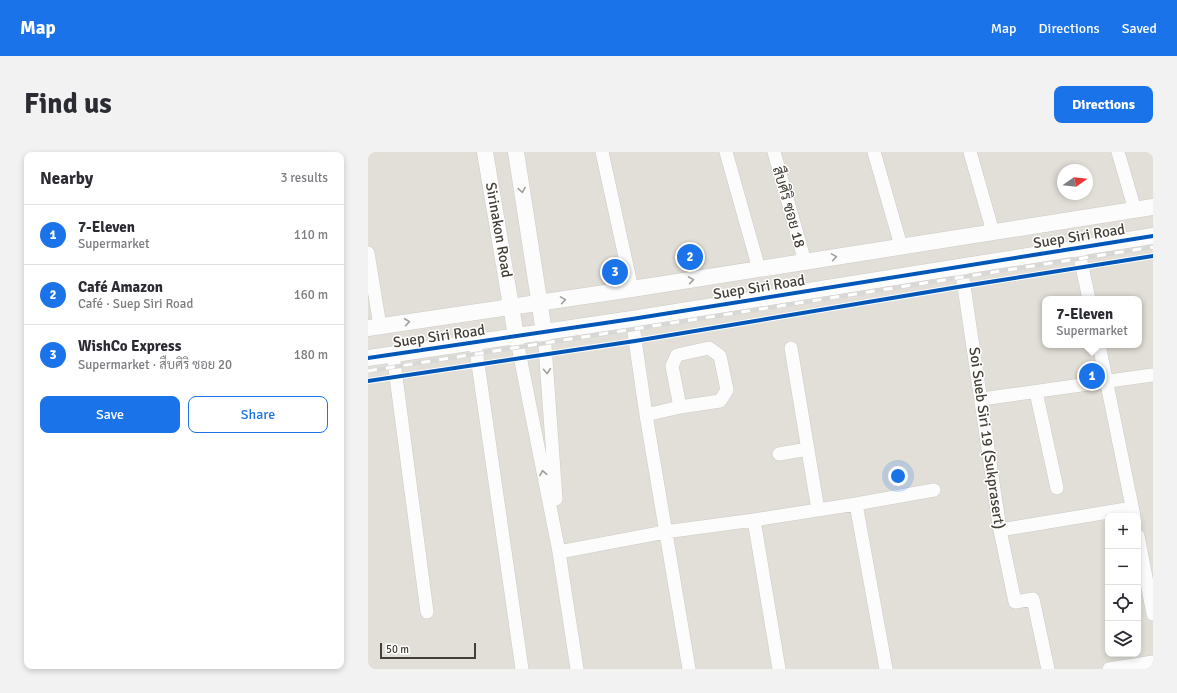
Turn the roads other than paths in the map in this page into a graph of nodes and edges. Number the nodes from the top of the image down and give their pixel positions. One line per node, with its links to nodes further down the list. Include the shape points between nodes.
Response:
1 (485, 152): 22 (street, Sirinakon Road)
2 (516, 152): 21 (street, Sirinakon Road, one-way to 21)
3 (602, 152): 19 (street)
4 (726, 152): 18 (street)
5 (774, 152): 16 (street, สืบศิริ ซอย 18)
6 (874, 152): 13 (street)
7 (970, 152): 11 (street)
8 (1118, 152): 10 (street)
9 (1153, 207): 10 (street, Suep Siri Road)
10 (1135, 210): 11 (street, Suep Siri Road)
11 (993, 232): 13 (street, Suep Siri Road)
12 (1153, 236): 14 (street, Suep Siri Road)
13 (901, 246): 16 (street, Suep Siri Road, one-way to 13)
14 (1078, 248): 17 (street, Suep Siri Road); 20 (street)
15 (368, 253): 24 (street)
16 (805, 262): 18 (street, Suep Siri Road)
17 (961, 266): 23 (street, Suep Siri Road); 35 (street, Soi Sueb Siri 19 (Sukprasert))
18 (759, 269): 19 (street, Suep Siri Road, one-way to 18)
19 (632, 289): 21 (street, Suep Siri Road, one-way to 19)
20 (1088, 296)
21 (540, 303): 22 (street, Suep Siri Road); 25 (street, Sirinakon Road)
22 (511, 308): 24 (street, Suep Siri Road, one-way to 22); 26 (street, Sirinakon Road)
23 (632, 319): 25 (street, Suep Siri Road); 37 (street)
24 (374, 327)
25 (544, 332): 26 (street, Suep Siri Road); 49 (street, one-way to 49)
26 (516, 336): 27 (street, Suep Siri Road); 49 (street, one-way to 26)
27 (475, 342): 30 (street, Suep Siri Road); 53 (street)
28 (791, 348): 38 (street)
29 (1100, 348): 33 (street)
30 (393, 354): 31 (street, Suep Siri Road); 50 (street)
31 (368, 358)
32 (1152, 375): 33 (street)
33 (1107, 382): 34 (street); 44 (street)
34 (1036, 392): 35 (street); 40 (street)
35 (982, 399): 46 (street, Soi Sueb Siri 19 (Sukprasert))
36 (680, 408): 36 (street, via 720,401 727,390 720,356 708,348 677,355 672,366); 37 (street)
37 (646, 415): 47 (street)
38 (808, 449): 39 (street); 43 (street)
39 (779, 454)
40 (1057, 488)
41 (934, 490): 42 (street)
42 (856, 504): 43 (street); 57 (street)
43 (818, 510): 45 (street)
44 (1133, 512): 46 (street)
45 (754, 520): 47 (street); 56 (street)
46 (1000, 530): 58 (street, Soi Sueb Siri 19 (Sukprasert), via 1014,602 1033,599)
47 (665, 532): 49 (street); 55 (street)
48 (1140, 549): 51 (street)
49 (559, 552): 54 (street)
50 (426, 612)
51 (1153, 614)
52 (1153, 662): 59 (street)
53 (522, 669)
54 (577, 669)
55 (689, 669)
56 (780, 669)
57 (886, 669)
58 (1048, 669)
59 (1109, 669)

